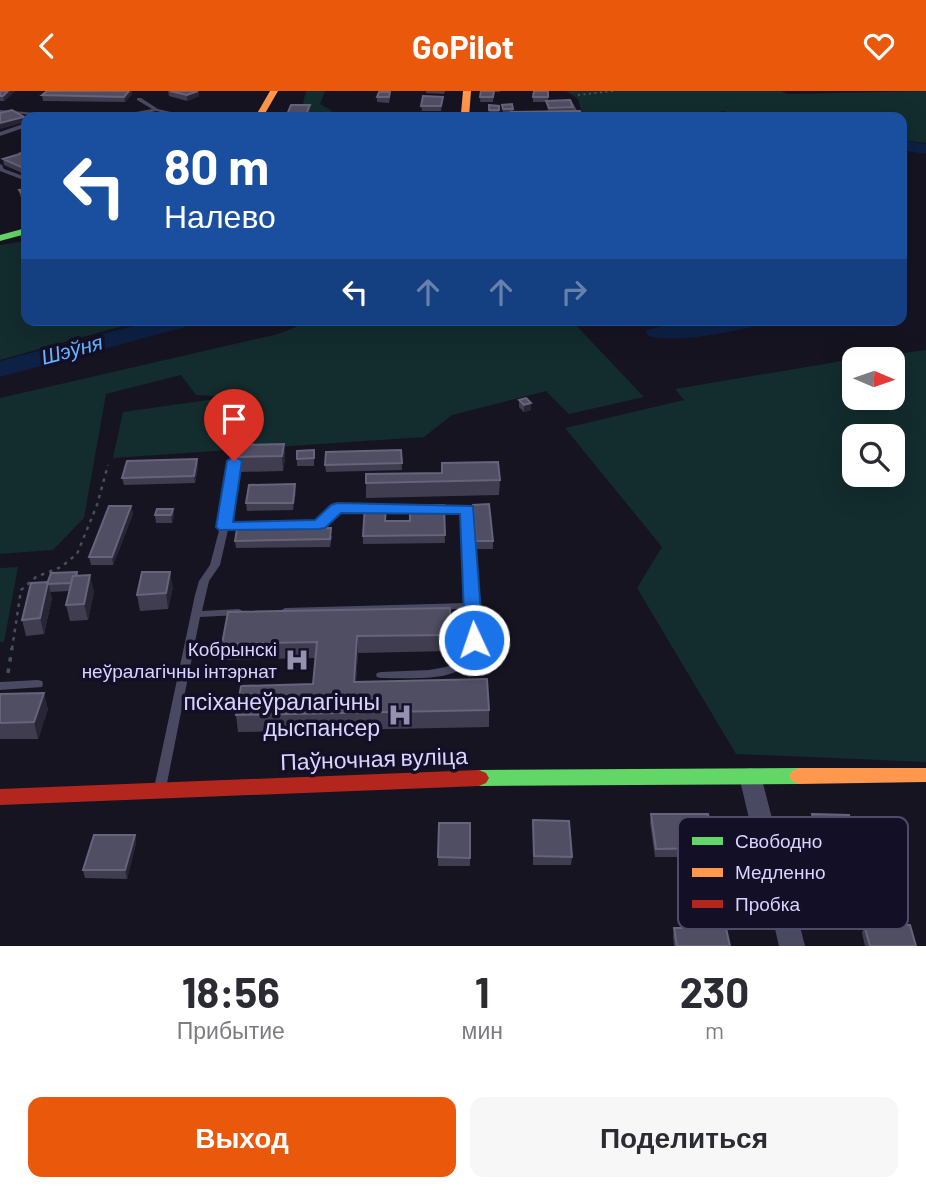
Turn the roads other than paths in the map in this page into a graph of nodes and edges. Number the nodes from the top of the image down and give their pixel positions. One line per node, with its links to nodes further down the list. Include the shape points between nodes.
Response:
1 (274, 91): 9 (street)
2 (467, 91): 10 (street)
3 (139, 99): 5 (lane)
4 (569, 100): 11 (lane)
5 (156, 110): 7 (lane); 8 (lane)
6 (0, 111): 12 (lane)
7 (143, 112)
8 (165, 112)
9 (262, 112)
10 (465, 112)
11 (576, 112)
12 (21, 113)
13 (21, 127): 14 (lane)
14 (0, 134)
15 (0, 166): 16 (lane)
16 (21, 177)
17 (21, 232): 18 (street)
18 (0, 238)
19 (234, 461): 20 (lane)
20 (225, 527): 21 (lane, via 319,525 337,508 467,509); 24 (lane)
21 (473, 606): 22 (lane); 25 (lane, via 474,640 456,667)
22 (279, 611)
23 (251, 612): 24 (lane)
24 (196, 614): 30 (lane)
25 (381, 675)
26 (38, 684): 27 (lane)
27 (3, 686)
28 (926, 775): 29 (street, Паўночная вуліца)
29 (750, 776): 30 (street, Паўночная вуліца, via 463,778); 32 (street)
30 (160, 789): 31 (street, Паўночная вуліца)
31 (0, 797)
32 (760, 817)
33 (788, 929): 34 (street)
34 (792, 946)

